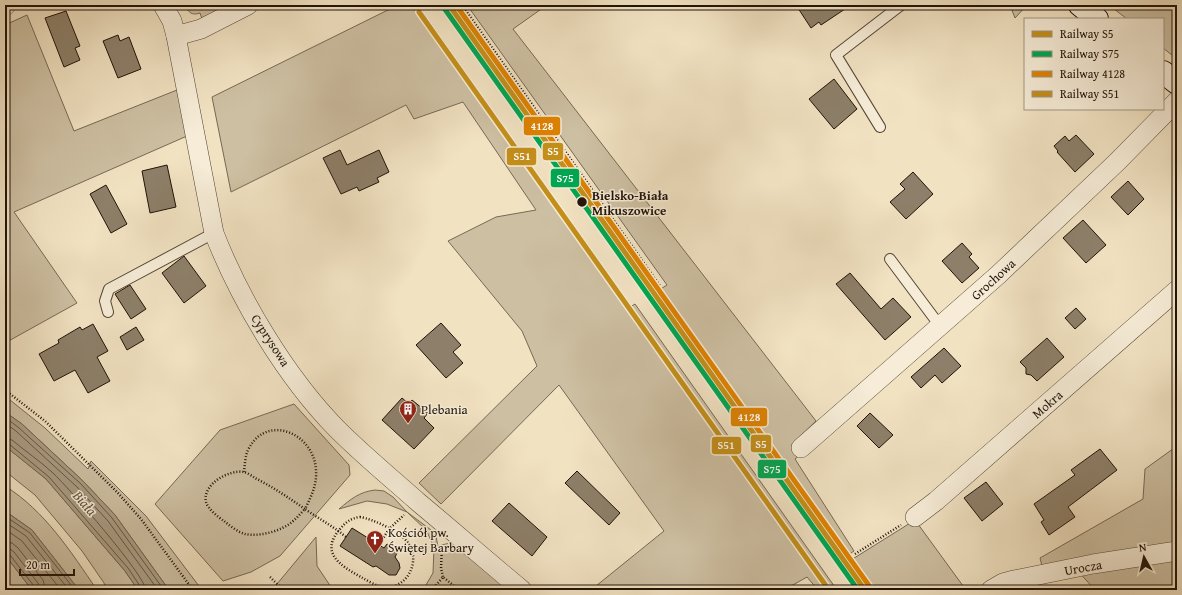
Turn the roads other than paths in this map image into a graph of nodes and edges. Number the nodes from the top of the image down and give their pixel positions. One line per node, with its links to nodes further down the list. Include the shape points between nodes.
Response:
1 (163, 5): 6 (street, Cyprysowa, via 172,21)
2 (248, 5): 6 (street, via 201,29)
3 (901, 5): 10 (lane, via 836,55)
4 (1080, 5): 5 (main road)
5 (1096, 18)
6 (176, 36): 11 (street, Cyprysowa)
7 (1164, 73): 8 (main road)
8 (1177, 83)
9 (1177, 102): 15 (street, Grochowa, via 1118,162)
10 (880, 127)
11 (214, 233): 14 (lane, via 109,290 105,301); 19 (street, Cyprysowa, via 225,262 243,296 278,353 336,428)
12 (890, 259): 15 (lane)
13 (1177, 290): 17 (street, Mokra)
14 (108, 312)
15 (940, 326): 16 (street, Grochowa)
16 (801, 448)
17 (915, 517)
18 (1177, 551): 20 (street, Urocza, via 1014,580)
19 (522, 590)
20 (991, 590)

